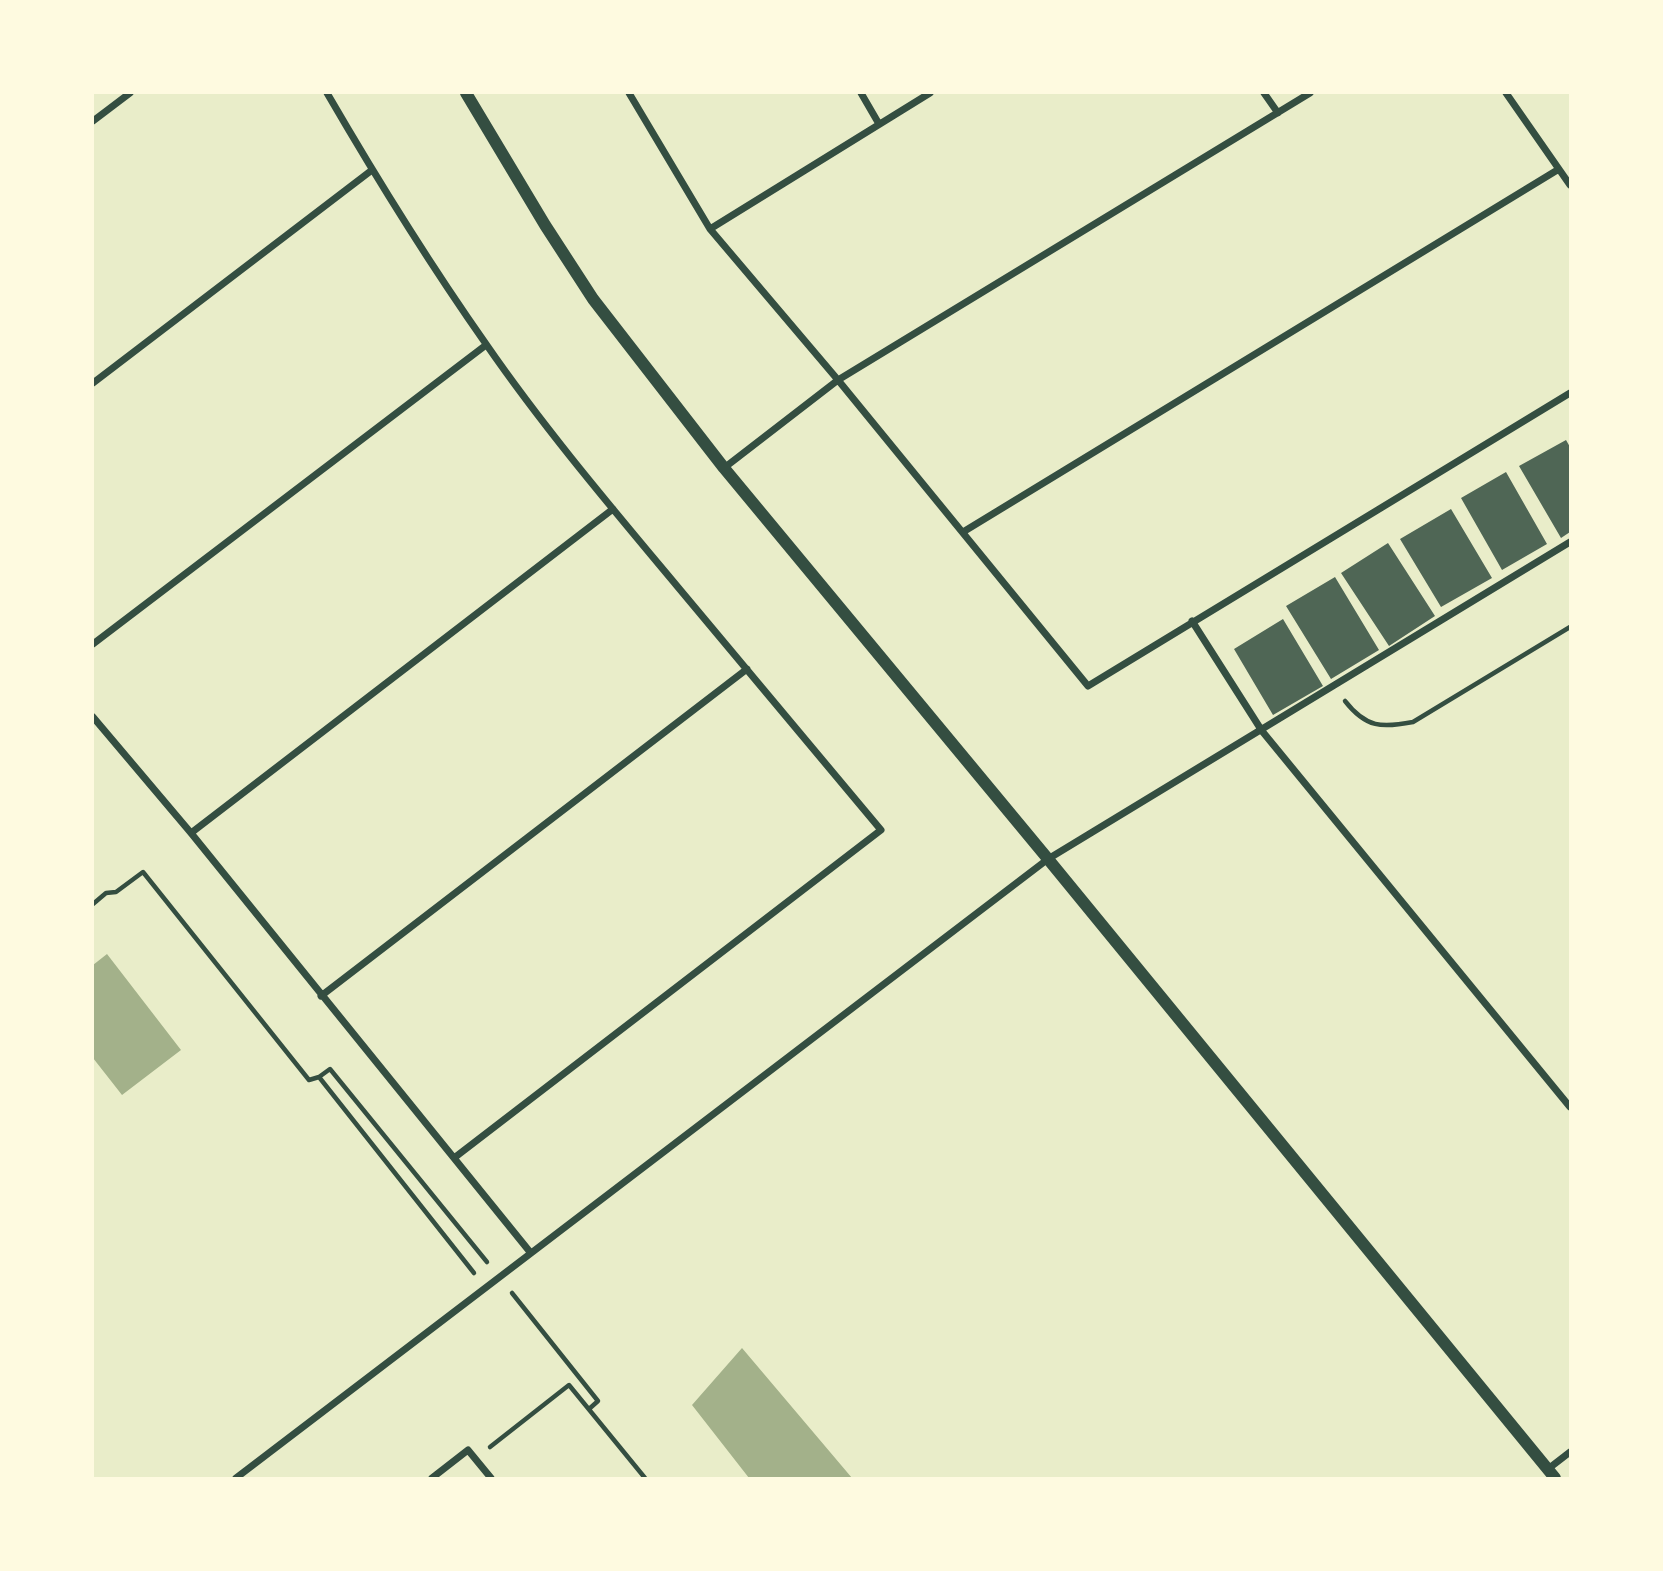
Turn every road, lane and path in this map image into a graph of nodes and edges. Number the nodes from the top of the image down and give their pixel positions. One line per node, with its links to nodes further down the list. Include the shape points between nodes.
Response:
1 (130, 93): 11 (street)
2 (327, 93): 14 (street)
3 (466, 93): 21 (street, via 593,299)
4 (629, 93): 16 (street)
5 (861, 93): 12 (street)
6 (930, 93): 12 (street)
7 (1264, 93): 10 (street)
8 (1310, 93): 10 (street)
9 (1506, 93): 13 (street)
10 (1278, 113): 18 (street)
11 (93, 121)
12 (879, 124): 16 (street)
13 (1559, 169): 15 (street); 23 (street)
14 (372, 170): 17 (street); 19 (street)
15 (1570, 185)
16 (710, 229): 18 (street)
17 (486, 345): 22 (street); 27 (street)
18 (838, 380): 21 (street); 23 (street)
19 (93, 383)
20 (1570, 393): 25 (street)
21 (724, 468): 33 (street)
22 (613, 509): 28 (street); 32 (street)
23 (963, 532): 25 (street, via 1088,686)
24 (1570, 542): 29 (street)
25 (1192, 621): 31 (street)
26 (1570, 627): 29 (path, via 1413,722 1389,727 1367,723)
27 (93, 644)
28 (747, 669): 35 (street); 38 (street, via 881,831)
29 (1335, 686): 31 (street)
30 (93, 717): 32 (street)
31 (1262, 731): 33 (street); 37 (street)
32 (191, 833): 35 (street)
33 (1048, 859): 39 (street); 46 (street)
34 (93, 904): 36 (path, via 143,872 309,1080)
35 (321, 996): 38 (street)
36 (319, 1077): 40 (path, via 330,1069); 41 (path)
37 (1570, 1107)
38 (454, 1158): 39 (street)
39 (530, 1252): 47 (street)
40 (488, 1263)
41 (474, 1273)
42 (505, 1284): 43 (path, via 598,1401)
43 (589, 1409): 45 (path, via 569,1385); 50 (path)
44 (1570, 1452): 46 (street)
45 (475, 1458): 48 (street, via 468,1450); 49 (street)
46 (1551, 1474)
47 (236, 1478)
48 (432, 1478)
49 (491, 1478)
50 (645, 1478)

